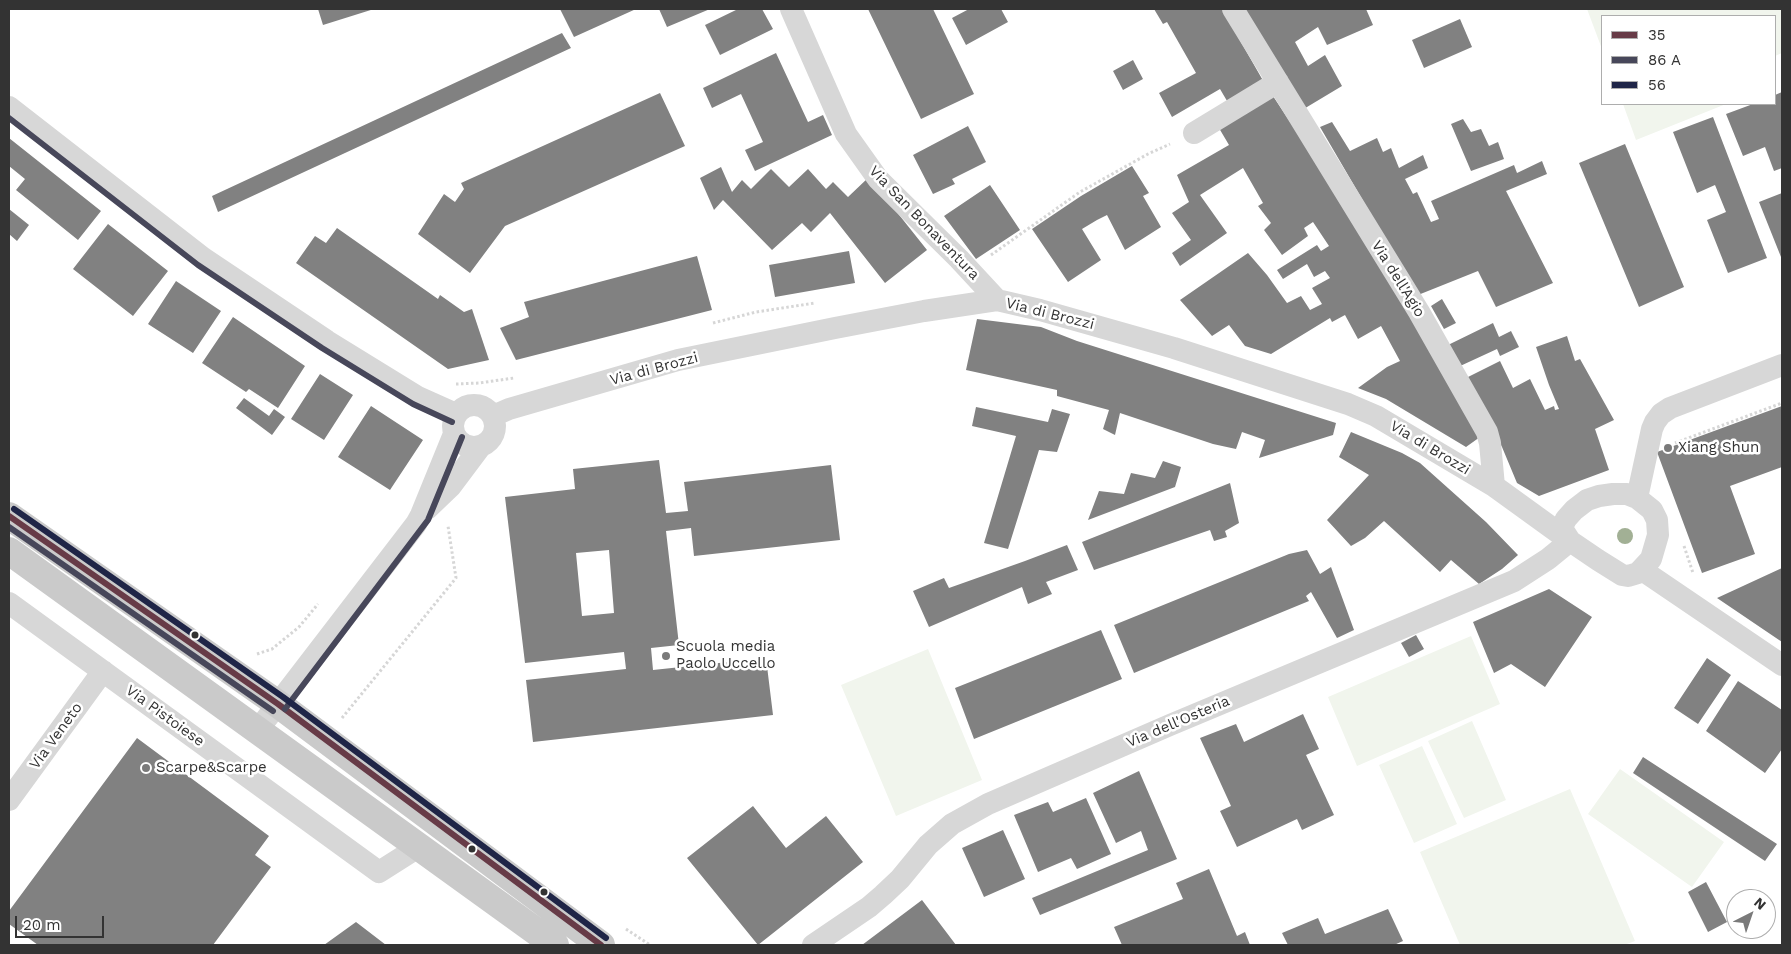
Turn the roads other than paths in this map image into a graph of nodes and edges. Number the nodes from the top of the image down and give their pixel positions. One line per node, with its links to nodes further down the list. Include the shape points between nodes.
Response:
1 (791, 9): 6 (street, Via San Bonaventura, via 846,134 878,179)
2 (1233, 9): 3 (street, Via dell'Agio)
3 (1278, 82): 5 (street); 11 (street, Via dell'Agio, via 1419,312 1487,432)
4 (9, 107): 9 (street, via 203,258)
5 (1194, 133)
6 (997, 300): 8 (street, Via di Brozzi, via 924,311 678,360); 11 (street, Via di Brozzi, via 1174,348 1348,404 1376,416)
7 (1782, 365): 12 (street, via 1661,414 1652,429)
8 (493, 416): 9 (street, via 477,405 463,408); 10 (street, via 494,434)
9 (455, 424): 10 (street, via 462,444); 14 (street)
10 (481, 446): 14 (street, via 451,486)
11 (1494, 486): 15 (street, Via di Brozzi)
12 (1637, 498): 15 (street, via 1613,494 1587,500 1563,525); 17 (street, via 1652,510 1657,520 1658,535 1651,559)
13 (9, 516): 21 (main road)
14 (422, 516): 21 (street)
15 (1570, 541): 17 (street, Via di Brozzi, via 1616,573 1628,576); 27 (street, Via dell'Osteria, via 1514,581 988,804 952,824 869,907)
16 (9, 551): 22 (main road)
17 (1642, 570): 19 (street)
18 (9, 603): 20 (street, Via Pistoiese)
19 (1782, 664)
20 (103, 671): 23 (street, Via Veneto); 24 (street, Via Pistoiese, via 379,872)
21 (278, 704): 22 (street); 26 (main road)
22 (258, 731): 24 (main road)
23 (9, 800)
24 (420, 846): 25 (main road)
25 (555, 945)
26 (601, 945)
27 (813, 945)

